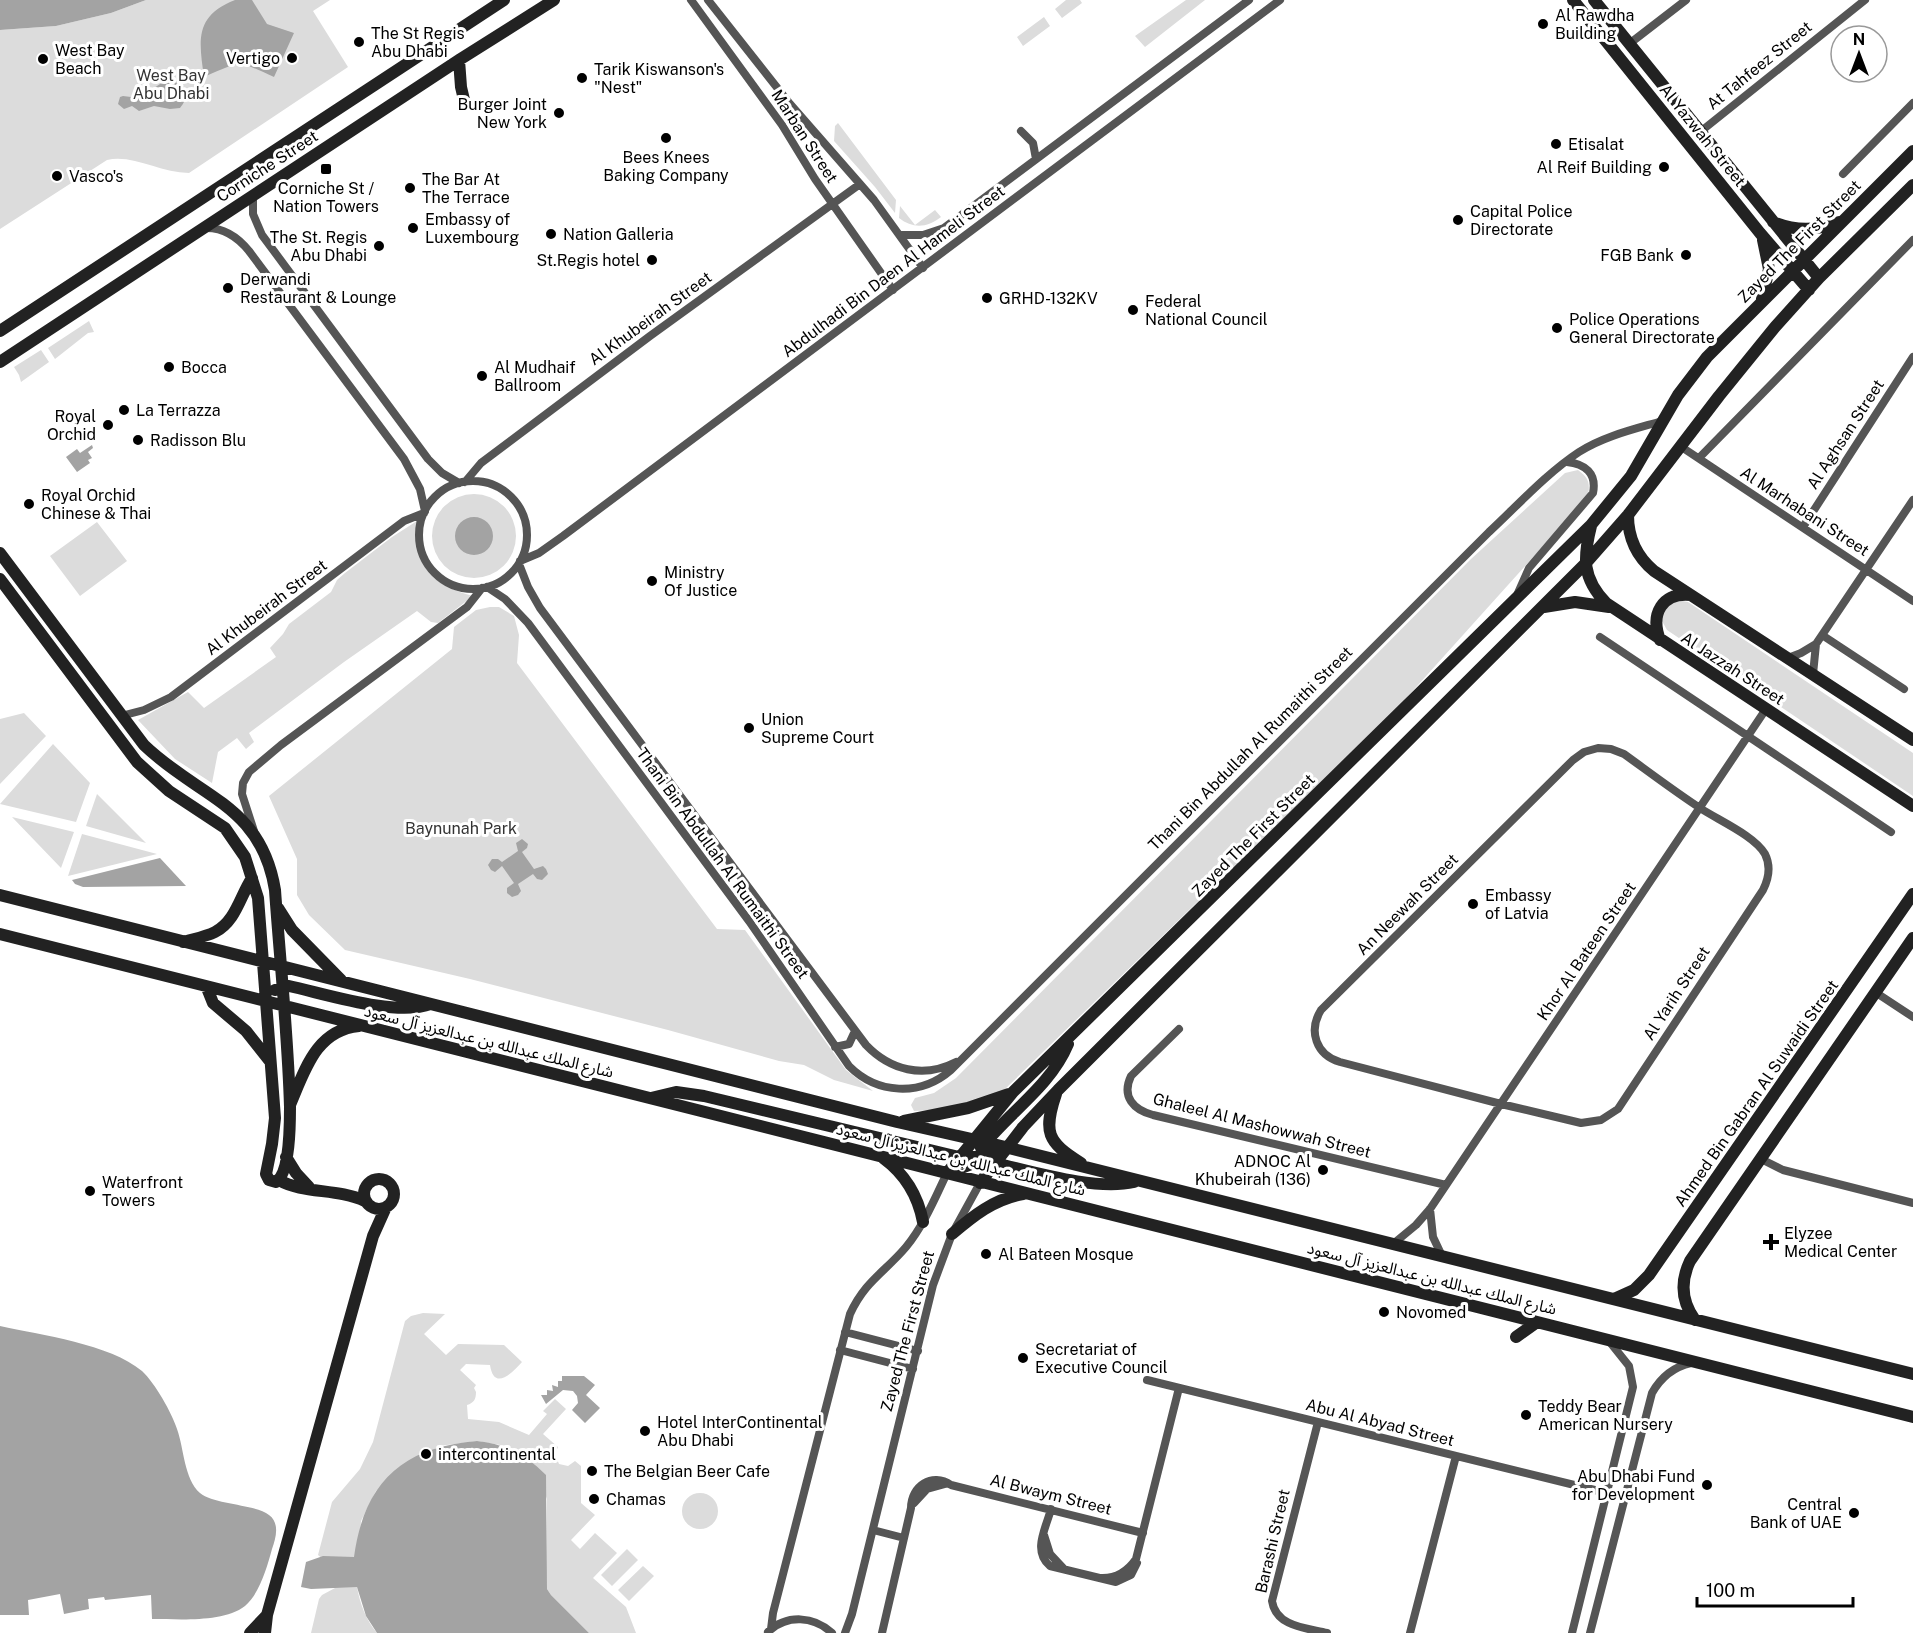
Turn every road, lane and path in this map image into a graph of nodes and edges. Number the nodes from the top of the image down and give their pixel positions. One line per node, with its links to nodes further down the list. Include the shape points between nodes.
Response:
1 (504, 0): 37 (main road, Corniche Street)
2 (554, 0): 12 (main road, Corniche Street)
3 (691, 0): 23 (street, Marban Street, via 782,125)
4 (708, 0): 20 (street, Marban Street, via 790,104)
5 (1249, 0): 18 (street, Abdulhadi Bin Daen Al Hameli Street)
6 (1280, 0): 31 (street, Abdulhadi Bin Daen Al Hameli Street)
7 (1573, 0): 27 (main road, Al Yazwah Street)
8 (1594, 0): 11 (main road, Al Yazwah Street)
9 (1686, 0): 11 (street)
10 (1865, 0): 16 (street, At Tahfeez Street)
11 (1629, 44): 16 (main road, Al Yazwah Street)
12 (459, 60): 14 (main road); 22 (main road, Corniche Street)
13 (1913, 103): 19 (street)
14 (465, 104)
15 (1021, 131): 18 (street, via 1032,143)
16 (1700, 132): 25 (main road, Al Yazwah Street)
17 (1913, 151): 24 (main road, Zayed The First Street)
18 (1036, 159): 28 (street, Abdulhadi Bin Daen Al Hameli Street, via 944,228 923,235)
19 (1843, 174)
20 (860, 184): 23 (street, Al Khubeirah Street); 28 (street, Marban Street)
21 (1913, 185): 33 (main road, Zayed The First Street)
22 (253, 195): 26 (main road, Corniche Street); 44 (street, via 253,214 262,235 428,459 442,473)
23 (831, 203): 34 (street, Marban Street); 44 (street, Al Khubeirah Street, via 482,462)
24 (1845, 218): 25 (main road, via 1811,229); 30 (main road, Zayed The First Street)
25 (1773, 222): 30 (main road, Al Yazwah Street)
26 (203, 228): 39 (main road, Corniche Street); 46 (street, via 227,232 249,251 404,459 420,489)
27 (1760, 234): 32 (main road, Al Yazwah Street); 36 (main road, via 1769,269)
28 (900, 235): 31 (street, Marban Street)
29 (1913, 240): 42 (street)
30 (1804, 260): 32 (main road, Zayed The First Street); 33 (main road, Al Yazwah Street)
31 (923, 268): 34 (street, Abdulhadi Bin Daen Al Hameli Street)
32 (1792, 271): 35 (main road, Al Yazwah Street); 36 (main road, Zayed The First Street)
33 (1819, 278): 35 (main road, Zayed The First Street)
34 (893, 290): 51 (street, Abdulhadi Bin Daen Al Hameli Street, via 547,547)
35 (1809, 290): 41 (main road, Zayed The First Street)
36 (1758, 307): 40 (main road, Zayed The First Street, via 1707,357)
37 (0, 331)
38 (1913, 357): 49 (street, Al Aghsan Street)
39 (0, 362)
40 (1662, 421): 43 (street, Thani Bin Abdullah Al Rumaithi Street, via 1595,443); 48 (main road, Zayed The First Street, via 1631,476)
41 (1680, 446): 42 (street, Al Marhabani Street); 47 (main road, Zayed The First Street)
42 (1699, 458): 49 (street, Al Marhabani Street)
43 (1567, 462): 57 (street, via 1588,470 1594,483 1593,493 1529,568); 98 (street, Thani Bin Abdullah Al Rumaithi Street, via 1480,540)
44 (462, 483): 46 (street, via 436,496); 51 (street, via 494,485 518,504 527,532)
45 (1913, 500): 53 (street)
46 (425, 512): 55 (street, via 420,541 430,567 453,585); 69 (street, Al Khubeirah Street, via 404,521 171,697)
47 (1628, 515): 52 (main road, Zayed The First Street); 56 (main road, via 1631,540 1639,557)
48 (1591, 525): 52 (main road); 57 (main road, Zayed The First Street)
49 (1803, 527): 53 (street, Al Marhabani Street)
50 (0, 553): 69 (main road)
51 (520, 562): 55 (street, via 505,578); 95 (street, Thani Bin Abdullah Al Rumaithi Street, via 540,608)
52 (1585, 564): 59 (main road, Zayed The First Street); 60 (main road, Al Jazzah Street, via 1594,589)
53 (1866, 570): 58 (street, Al Marhabani Street); 61 (street)
54 (0, 579): 76 (main road, via 127,751 158,782 225,828 245,856)
55 (484, 587): 75 (street, via 467,606 249,772 242,794); 97 (street, Thani Bin Abdullah Al Rumaithi Street, via 505,599 528,623 749,921)
56 (1691, 595): 63 (main road, via 1673,597 1659,609 1656,621); 65 (main road)
57 (1517, 598): 96 (main road, Zayed The First Street)
58 (1913, 601)
59 (1544, 607): 60 (main road, via 1575,602); 100 (main road, Zayed The First Street)
60 (1613, 609): 63 (main road, Al Jazzah Street)
61 (1822, 635): 64 (street); 67 (street)
62 (1600, 638): 70 (street)
63 (1660, 640): 68 (main road, Al Jazzah Street)
64 (1816, 644): 65 (street); 66 (street)
65 (1788, 658): 66 (main road)
66 (1813, 674): 71 (main road)
67 (1904, 689)
68 (1766, 709): 70 (street, Khor Al Bateen Street); 72 (main road, Al Jazzah Street)
69 (121, 716): 75 (main road, via 158,759 225,804)
70 (1748, 737): 73 (street, Khor Al Bateen Street); 74 (street)
71 (1913, 740)
72 (1910, 802)
73 (1700, 808): 103 (street, Khor Al Bateen Street); 103 (street, Al Yarih Street, via 1760,847 1767,860 1768,875 1763,890 1622,1103 1607,1117 1588,1123); 103 (street, An Neewah Street, via 1618,751 1598,748 1584,752 1317,1016 1316,1041 1323,1053 1334,1060)
74 (1891, 832)
75 (256, 837): 79 (main road, via 270,867)
76 (252, 878): 82 (main road, via 223,927); 83 (main road, via 258,898)
77 (1913, 894): 133 (main road, Ahmed Bin Gabran Al Suwaidi Street, via 1649,1275 1634,1290)
78 (0, 895): 82 (main road, شارع الملك عبدالله بن عبدالعزيز آل سعود)
79 (276, 902): 84 (main road); 85 (main road, via 292,930)
80 (0, 934): 87 (main road, شارع الملك عبدالله بن عبدالعزيز آل سعود)
81 (1913, 938): 88 (main road)
82 (182, 942): 83 (main road, شارع الملك عبدالله بن عبدالعزيز آل سعود)
83 (262, 962): 84 (main road, شارع الملك عبدالله بن عبدالعزيز آل سعود); 89 (main road)
84 (280, 967): 85 (main road, شارع الملك عبدالله بن عبدالعزيز آل سعود); 86 (main road)
85 (342, 980): 90 (main road, شارع الملك عبدالله بن عبدالعزيز آل سعود)
86 (281, 987): 89 (main road, via 271,992); 90 (main road, via 391,1008 412,1009); 91 (main road)
87 (207, 988): 89 (main road, شارع الملك عبدالله بن عبدالعزيز آل سعود); 99 (main road, via 213,1003 246,1031)
88 (1875, 992): 92 (street); 111 (main road)
89 (265, 1002): 91 (main road, شارع الملك عبدالله بن عبدالعزيز آل سعود); 99 (main road)
90 (432, 1003): 105 (main road, شارع الملك عبدالله بن عبدالعزيز آل سعود)
91 (283, 1006): 93 (main road, شارع الملك عبدالله بن عبدالعزيز آل سعود); 104 (main road)
92 (1913, 1017)
93 (363, 1026): 102 (main road, شارع الملك عبدالله بن عبدالعزيز آل سعود); 104 (main road, via 338,1032 320,1045 308,1062)
94 (1179, 1029): 120 (street, Ghaleel Al Mashowwah Street, via 1131,1076 1128,1096 1137,1109)
95 (855, 1031): 97 (street, via 849,1044); 98 (street, Thani Bin Abdullah Al Rumaithi Street, via 879,1058 902,1069 932,1070)
96 (1070, 1038): 101 (main road, Zayed The First Street); 106 (main road, via 1050,1074)
97 (835, 1047): 98 (street, Thani Bin Abdullah Al Rumaithi Street, via 862,1077 896,1089 936,1081)
98 (959, 1060)
99 (269, 1061): 116 (main road, via 275,1118 266,1174 269,1180)
100 (1058, 1090): 107 (main road, Zayed The First Street); 114 (main road, via 1048,1118 1052,1138 1061,1150)
101 (1012, 1092): 105 (main road, via 968,1108); 106 (main road, Zayed The First Street)
102 (650, 1098): 108 (main road, شارع الملك عبدالله بن عبدالعزيز آل سعود); 110 (main road, via 687,1092)
103 (1501, 1104): 120 (street, Khor Al Bateen Street)
104 (290, 1106): 109 (main road)
105 (897, 1122): 106 (main road, شارع الملك عبدالله بن عبدالعزيز آل سعود)
106 (980, 1141): 107 (main road, شارع الملك عبدالله بن عبدالعزيز آل سعود); 110 (main road, Zayed The First Street); 112 (main road)
107 (1007, 1148): 112 (main road); 113 (main road, Zayed The First Street); 114 (main road, شارع الملك عبدالله بن عبدالعزيز آل سعود)
108 (880, 1156): 115 (main road, شارع الملك عبدالله بن عبدالعزيز آل سعود); 128 (main road, via 908,1183)
109 (286, 1157): 116 (main road); 121 (main road)
110 (959, 1157): 112 (main road); 115 (main road, Zayed The First Street)
111 (1761, 1159): 125 (street, via 1783,1170); 134 (main road, via 1687,1267 1684,1299)
112 (974, 1160): 113 (main road); 115 (main road); 118 (main road)
113 (995, 1163): 117 (main road, via 1100,1185); 118 (main road, Zayed The First Street)
114 (1092, 1169): 117 (main road, شارع الملك عبدالله بن عبدالعزيز آل سعود)
115 (947, 1173): 118 (main road, شارع الملك عبدالله بن عبدالعزيز آل سعود); 128 (street, Zayed The First Street)
116 (279, 1180): 121 (main road)
117 (1138, 1181): 131 (main road, شارع الملك عبدالله بن عبدالعزيز آل سعود)
118 (980, 1183): 123 (main road, شارع الملك عبدالله بن عبدالعزيز آل سعود); 129 (street, Zayed The First Street)
119 (368, 1184): 122 (main road); 124 (main road, via 364,1191); 126 (main road, via 378,1179 391,1185 393,1200)
120 (1446, 1185): 127 (street, Khor Al Bateen Street)
121 (309, 1187): 122 (main road)
122 (337, 1191): 124 (main road)
123 (1026, 1193): 129 (main road, via 986,1208); 135 (main road, شارع الملك عبدالله بن عبدالعزيز آل سعود)
124 (366, 1202): 126 (main road, via 376,1209); 130 (main road)
125 (1913, 1203)
126 (386, 1207): 130 (main road)
127 (1431, 1209): 131 (street, Khor Al Bateen Street); 132 (street, via 1432,1230)
128 (923, 1222): 136 (street, Zayed The First Street, via 905,1248 860,1294)
129 (952, 1234): 140 (street, Zayed The First Street, via 933,1285)
130 (373, 1236): 156 (main road)
131 (1393, 1244): 132 (main road, شارع الملك عبدالله بن عبدالعزيز آل سعود)
132 (1442, 1256): 133 (main road, شارع الملك عبدالله بن عبدالعزيز آل سعود)
133 (1614, 1299): 134 (main road, شارع الملك عبدالله بن عبدالعزيز آل سعود)
134 (1695, 1320): 143 (main road, شارع الملك عبدالله بن عبدالعزيز آل سعود)
135 (1537, 1322): 137 (main road); 138 (main road, شارع الملك عبدالله بن عبدالعزيز آل سعود)
136 (845, 1332): 139 (street, Zayed The First Street); 140 (street)
137 (1516, 1337)
138 (1609, 1340): 141 (main road, شارع الملك عبدالله بن عبدالعزيز آل سعود); 146 (street, via 1629,1366 1633,1382)
139 (840, 1350): 142 (street); 157 (street, Zayed The First Street)
140 (918, 1351): 142 (street, Zayed The First Street)
141 (1695, 1362): 147 (street, via 1666,1374); 148 (main road, شارع الملك عبدالله بن عبدالعزيز آل سعود)
142 (913, 1369): 153 (street, Zayed The First Street)
143 (1913, 1374)
144 (1147, 1380): 145 (street, Abu Al Abyad Street)
145 (1179, 1388): 149 (street, Abu Al Abyad Street); 154 (street)
146 (1630, 1398): 147 (street, via 1641,1399); 151 (street)
147 (1647, 1406): 167 (street)
148 (1913, 1417)
149 (1318, 1422): 150 (street, Abu Al Abyad Street); 164 (street, Barashi Street, via 1272,1601 1284,1621)
150 (1456, 1456): 151 (street, Abu Al Abyad Street); 165 (street)
151 (1606, 1493): 166 (street)
152 (1051, 1509): 154 (street, Al Bwaym Street); 154 (street, via 1040,1549 1054,1568 1111,1582 1127,1578 1135,1570); 155 (street, Al Bwaym Street, via 939,1485 917,1497)
153 (873, 1530): 155 (street); 162 (street, Zayed The First Street)
154 (1143, 1533)
155 (904, 1538): 163 (street, Al Bwaym Street)
156 (267, 1615): 158 (main road); 159 (main road); 160 (main road)
157 (769, 1631): 161 (street, via 786,1621 804,1619)
158 (250, 1633)
159 (256, 1633)
160 (265, 1633)
161 (832, 1633)
162 (845, 1633)
163 (882, 1633)
164 (1328, 1633)
165 (1410, 1633)
166 (1572, 1633)
167 (1590, 1633)

